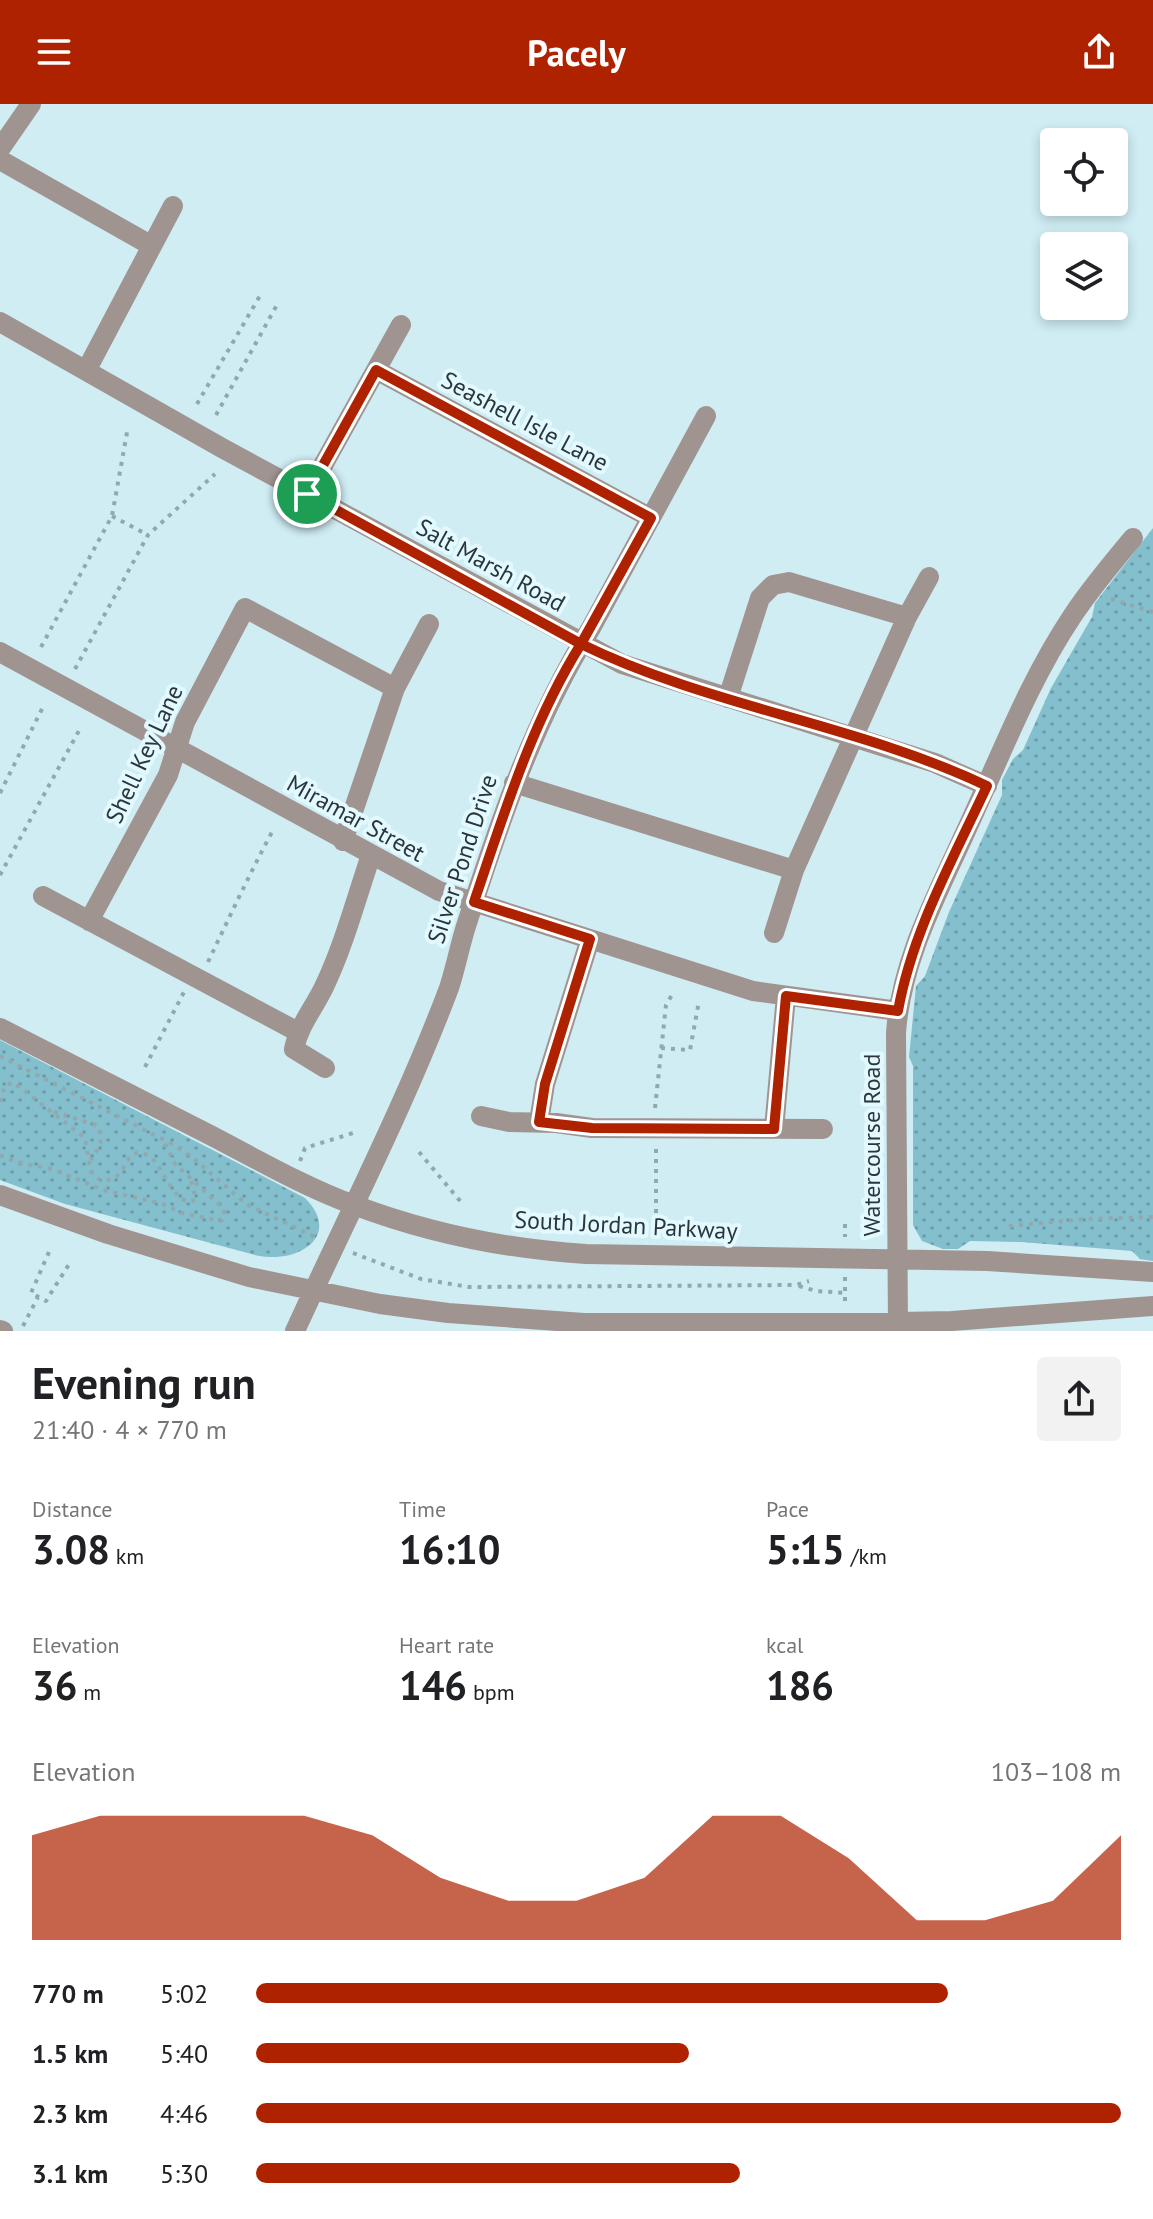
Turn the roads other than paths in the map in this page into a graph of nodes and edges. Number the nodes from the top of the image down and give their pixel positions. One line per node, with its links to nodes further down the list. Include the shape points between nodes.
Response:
1 (31, 104): 2 (street)
2 (0, 149)
3 (0, 160): 5 (street)
4 (173, 206): 5 (street)
5 (152, 246): 9 (street)
6 (0, 322): 9 (street, Salt Marsh Road)
7 (401, 325): 8 (street)
8 (376, 370): 11 (street); 12 (street, Seashell Isle Lane)
9 (86, 371): 11 (street, Salt Marsh Road)
10 (706, 416): 12 (street, Silver Pond Drive)
11 (307, 494): 17 (street, Salt Marsh Road)
12 (651, 518): 17 (street, Silver Pond Drive)
13 (1133, 538): 24 (street, Watercourse Road, via 1072,617 1036,679)
14 (929, 577): 15 (street)
15 (907, 617): 20 (street, via 789,582 773,585 760,598); 21 (street)
16 (429, 624): 19 (street)
17 (581, 644): 20 (street, Salt Marsh Road, via 622,664); 23 (street, Silver Pond Drive, via 546,707)
18 (0, 652): 22 (street, Miramar Street)
19 (395, 688): 22 (street, Shell Key Lane, via 245,608 185,722); 25 (street)
20 (728, 698): 21 (street, Salt Marsh Road)
21 (853, 737): 24 (street, Salt Marsh Road); 27 (street)
22 (177, 750): 25 (street, Miramar Street); 30 (street, Shell Key Lane)
23 (514, 783): 27 (street); 29 (street, Silver Pond Drive)
24 (987, 786): 34 (street, Watercourse Road, via 917,940)
25 (343, 841): 26 (street, Miramar Street)
26 (371, 855): 29 (street, Miramar Street, via 439,891); 36 (street, via 328,978)
27 (794, 870): 31 (street)
28 (43, 896): 30 (street)
29 (474, 902): 32 (street, Miramar Street); 43 (street, Silver Pond Drive, via 433,1029)
30 (89, 921): 36 (street)
31 (774, 933)
32 (590, 939): 33 (street, Miramar Street, via 753,991); 39 (street, via 545,1084)
33 (786, 996): 34 (street, Miramar Street); 40 (street)
34 (898, 1011): 44 (street, Watercourse Road)
35 (0, 1028): 43 (street, South Jordan Parkway)
36 (298, 1032): 37 (street, via 294,1049)
37 (325, 1068)
38 (481, 1116): 39 (street)
39 (539, 1122): 40 (street, via 592,1128)
40 (774, 1129): 41 (street)
41 (823, 1129)
42 (0, 1195): 46 (street, via 162,1251)
43 (352, 1205): 44 (street, South Jordan Parkway, via 458,1236 555,1252); 46 (street, Silver Pond Drive)
44 (898, 1259): 45 (street, South Jordan Parkway); 49 (street, Watercourse Road)
45 (1153, 1272)
46 (313, 1290): 48 (street); 50 (street, Silver Pond Drive)
47 (1153, 1306): 49 (street)
48 (531, 1326): 49 (street)
49 (898, 1326)
50 (295, 1331)

